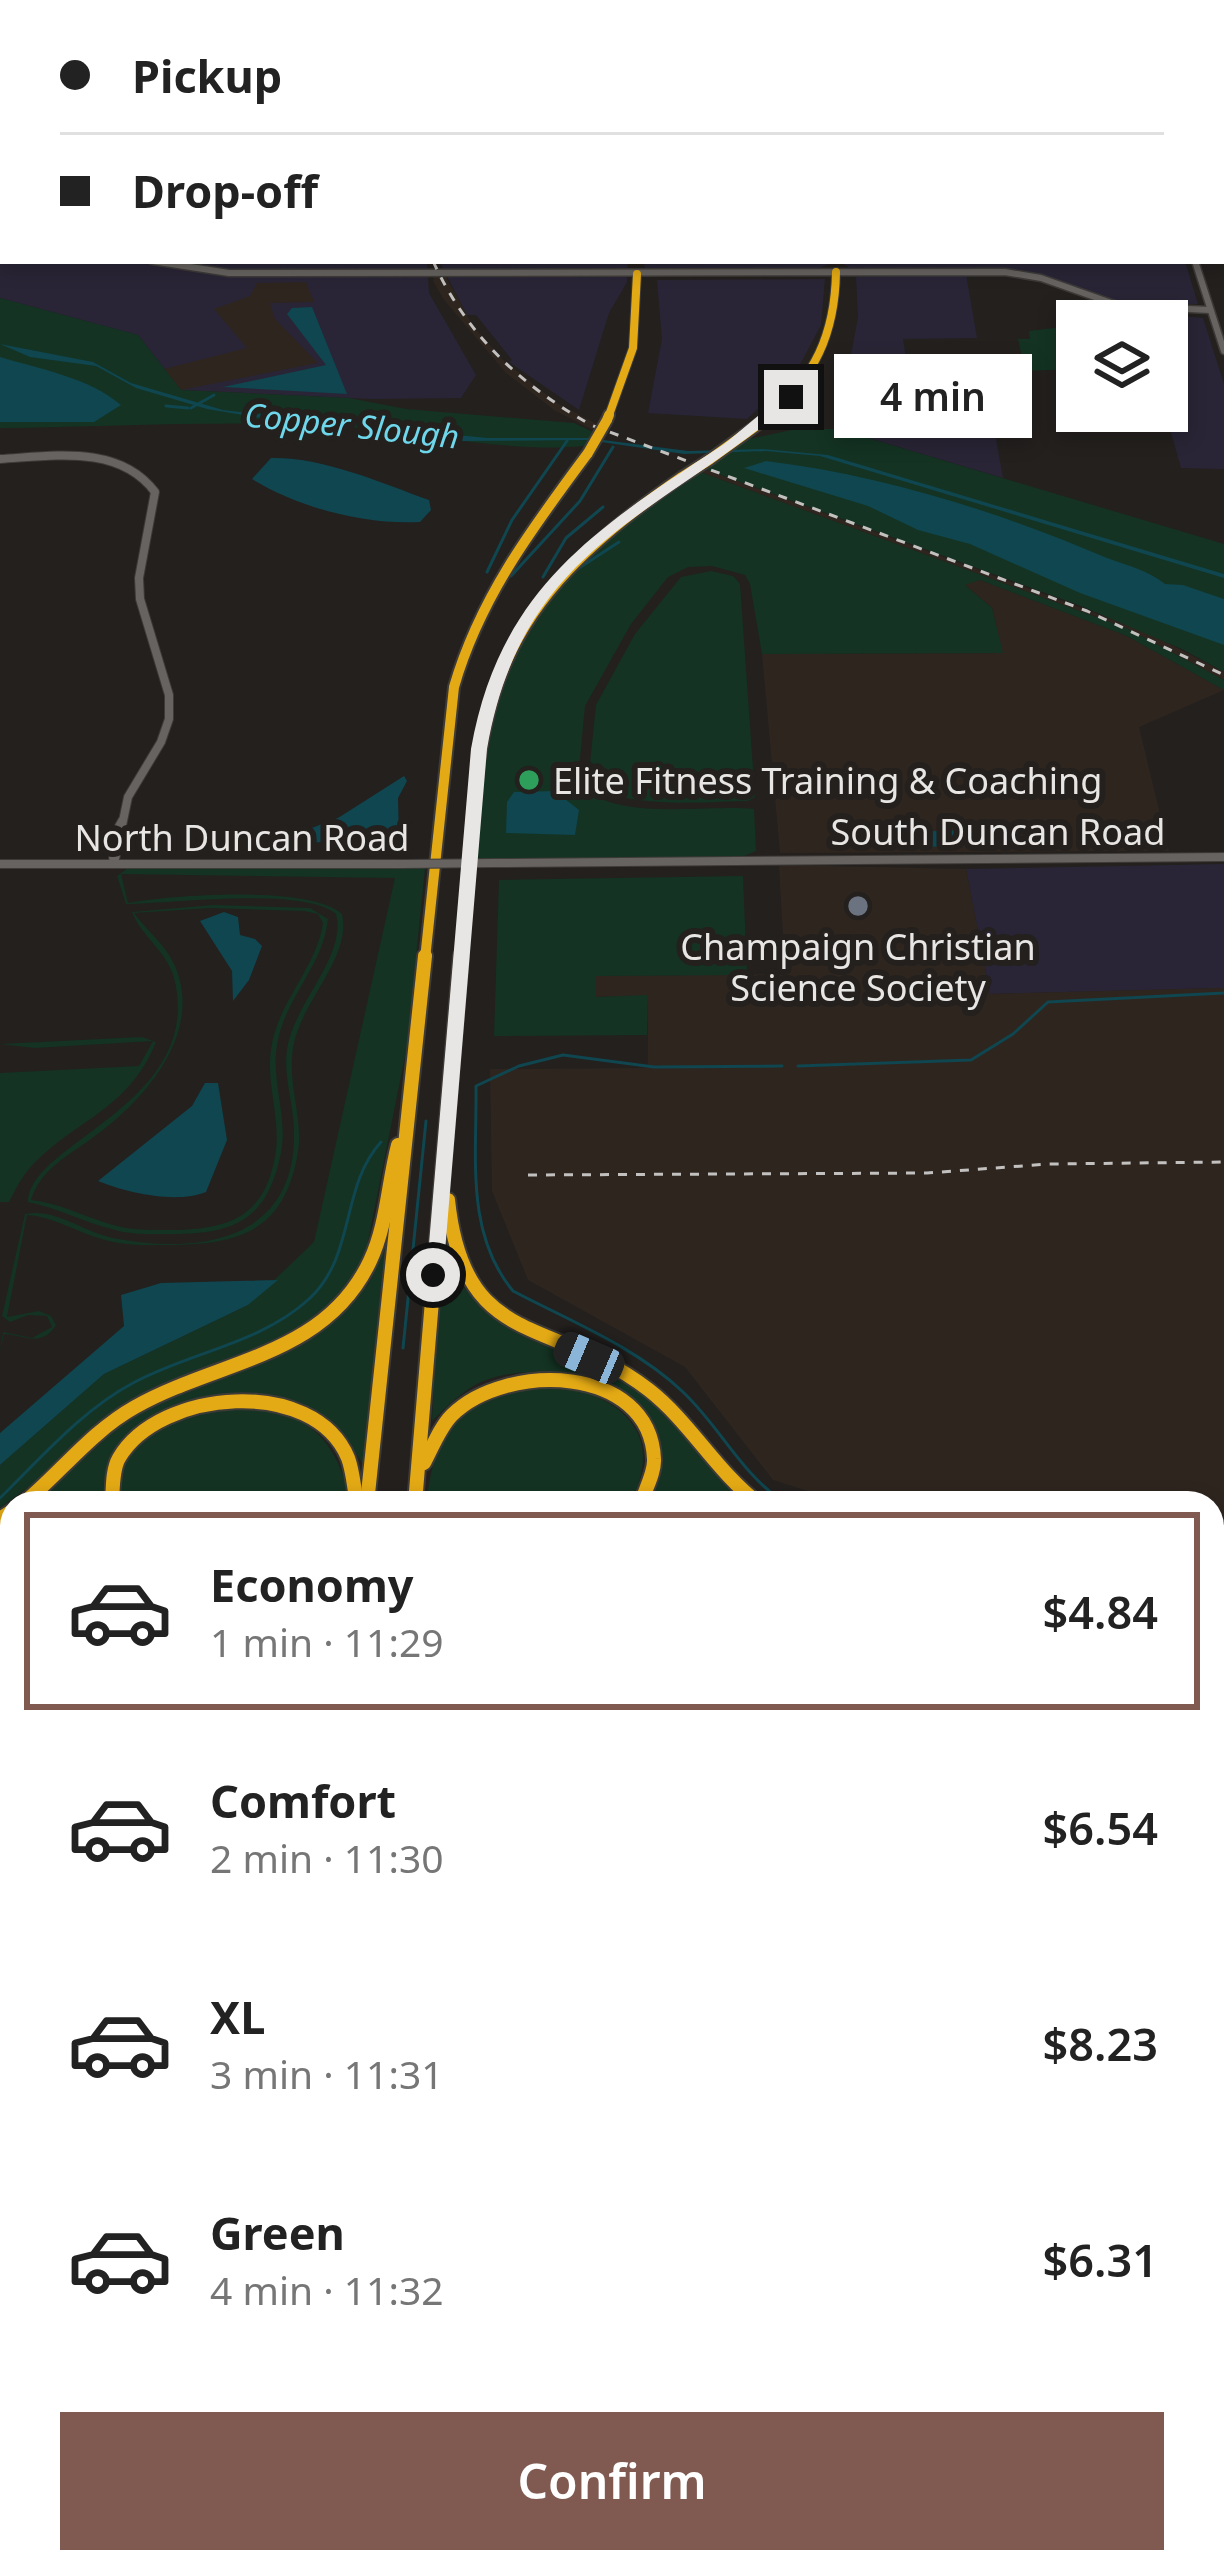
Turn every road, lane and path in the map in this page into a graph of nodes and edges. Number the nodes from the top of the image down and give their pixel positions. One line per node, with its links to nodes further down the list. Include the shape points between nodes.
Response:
1 (171, 264): 5 (street, via 229,273)
2 (638, 264): 5 (main road)
3 (1196, 264): 6 (main road)
4 (835, 266): 5 (street); 6 (street, via 1012,273 1120,306); 13 (highway, bridge, via 834,325 813,370 765,421 618,521 565,568 524,619 494,681 479,749)
5 (637, 274): 14 (highway, bridge, via 633,348 607,419 494,584 462,652)
6 (1210, 310): 7 (main road)
7 (1224, 351)
8 (0, 459): 11 (street, via 113,463 138,472 155,492 140,590 169,719 128,797)
9 (1224, 857): 10 (main road, South Duncan Road)
10 (771, 859): 11 (main road, North Duncan Road, bridge)
11 (114, 863): 12 (main road, North Duncan Road)
12 (0, 864)
13 (448, 1092): 19 (highway); 22 (highway, via 449,1232 470,1286 521,1328 640,1384)
14 (407, 1124): 15 (highway, via 370,1262 341,1306 281,1348 130,1410); 18 (highway)
15 (38, 1491)
16 (112, 1491): 17 (highway, via 113,1468 140,1431 182,1409 229,1400 274,1404 325,1427 352,1462)
17 (356, 1491)
18 (368, 1491)
19 (417, 1491)
20 (419, 1491): 21 (highway, via 430,1444 452,1409 487,1388 543,1378 596,1387 640,1417 656,1459)
21 (647, 1491)
22 (742, 1491)

